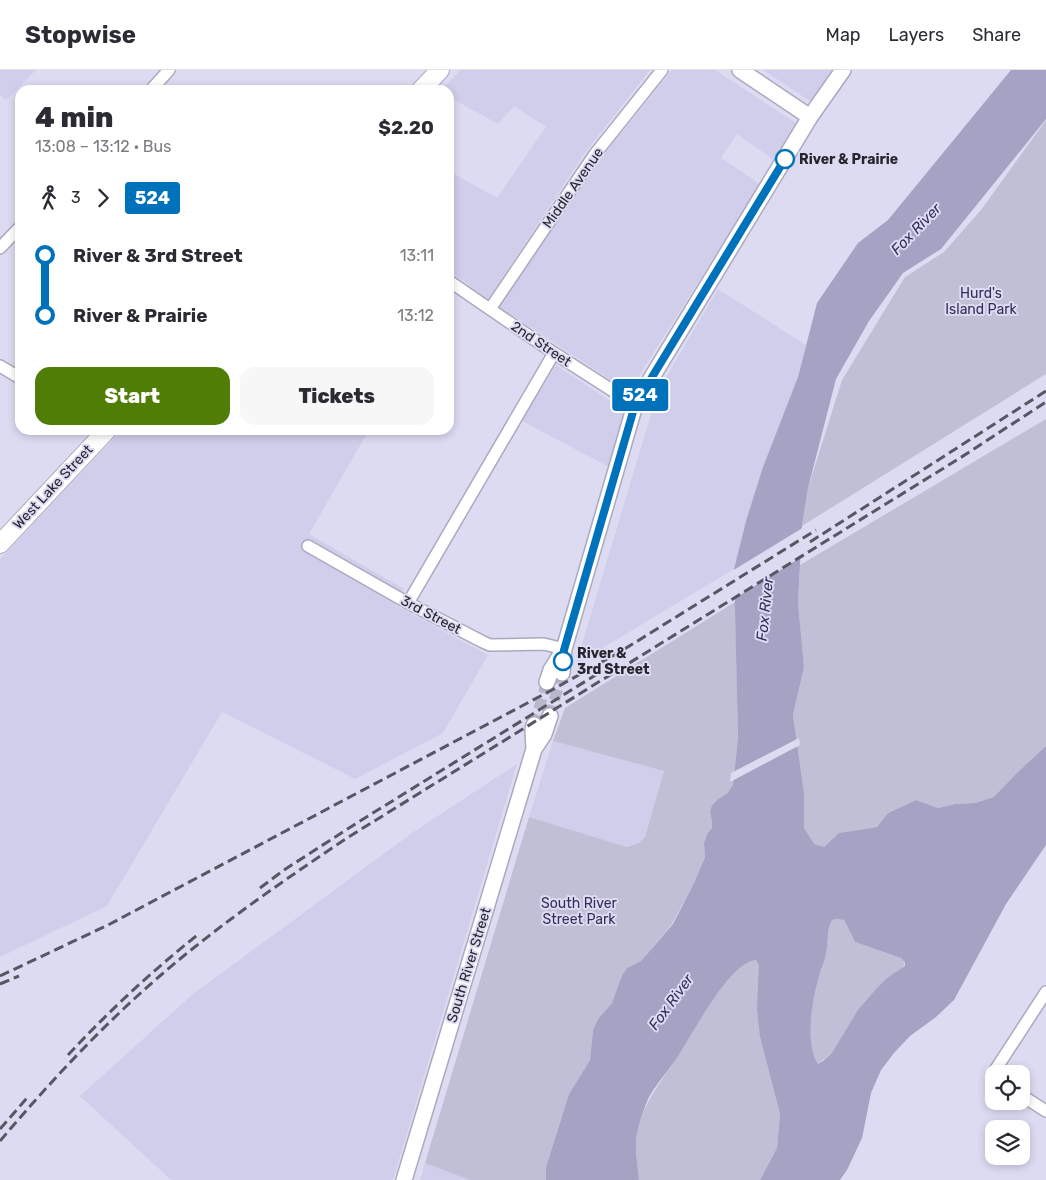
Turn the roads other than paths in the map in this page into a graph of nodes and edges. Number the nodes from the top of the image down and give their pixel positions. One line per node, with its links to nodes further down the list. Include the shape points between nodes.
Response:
1 (169, 70): 6 (street)
2 (440, 70): 7 (main road)
3 (662, 70): 12 (street, Middle Avenue, via 595,154)
4 (740, 70): 8 (street)
5 (843, 70): 8 (street)
6 (156, 85)
7 (426, 85)
8 (810, 118): 16 (street)
9 (15, 232): 10 (street)
10 (0, 248)
11 (454, 285): 12 (street, 2nd Street)
12 (490, 309): 13 (street, 2nd Street)
13 (554, 353): 16 (street, 2nd Street); 20 (street)
14 (0, 366): 15 (street)
15 (15, 375)
16 (635, 405): 21 (street)
17 (102, 435): 18 (main road, West Lake Street)
18 (0, 544)
19 (308, 546): 20 (street, 3rd Street)
20 (408, 603): 21 (street, 3rd Street, via 483,642 544,644)
21 (564, 650): 22 (street); 23 (street)
22 (562, 673)
23 (547, 682)
24 (550, 716): 26 (street, South River Street)
25 (534, 725): 26 (street, South River Street)
26 (534, 749): 31 (street, South River Street)
27 (1046, 992): 28 (street)
28 (1000, 1065)
29 (1030, 1101): 30 (street)
30 (1046, 1111)
31 (404, 1180)

